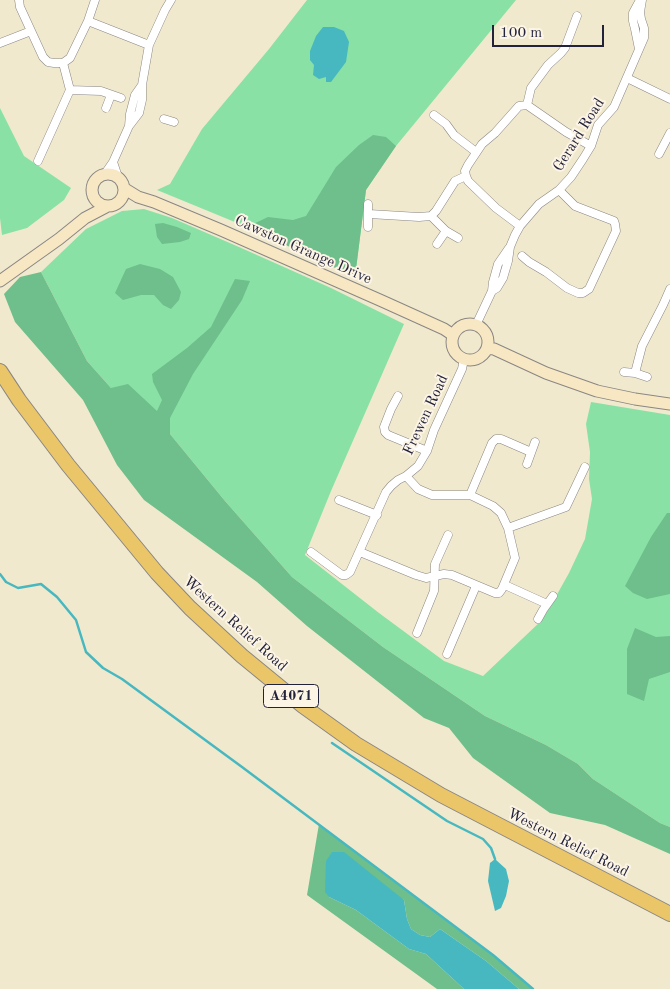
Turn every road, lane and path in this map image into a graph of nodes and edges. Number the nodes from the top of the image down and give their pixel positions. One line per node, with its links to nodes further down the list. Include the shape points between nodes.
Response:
1 (19, 0): 7 (street)
2 (95, 0): 6 (street)
3 (171, 0): 9 (street)
4 (641, 0): 11 (street, Gerard Road, via 633,13 639,51)
5 (578, 16): 16 (street, via 565,48 548,64 531,88)
6 (88, 21): 9 (street); 10 (street, via 70,58)
7 (31, 31): 8 (street); 10 (street, via 48,62)
8 (0, 43)
9 (150, 45): 27 (street, via 142,84 130,114 130,126)
10 (63, 63): 12 (street)
11 (626, 78): 15 (street); 22 (street, Gerard Road, via 614,107 598,125)
12 (70, 90): 13 (street); 26 (street)
13 (111, 95): 14 (street); 17 (street)
14 (121, 98)
15 (670, 100)
16 (527, 105): 22 (street); 24 (street, via 519,106)
17 (106, 108)
18 (434, 115): 24 (street)
19 (164, 118): 20 (street)
20 (174, 122)
21 (670, 133): 23 (street)
22 (591, 146): 32 (street, Gerard Road)
23 (667, 147): 25 (street)
24 (476, 152): 29 (street, via 465,171)
25 (659, 154)
26 (38, 161)
27 (113, 162): 28 (street); 30 (street)
28 (104, 175): 30 (street); 33 (street, via 93,185)
29 (466, 176): 39 (street, via 455,181); 41 (street, via 496,208)
30 (118, 177): 31 (street)
31 (125, 189): 34 (street, Cawston Grange Drive); 35 (street)
32 (559, 190): 41 (street, Gerard Road, via 539,204); 46 (street, via 575,206 616,224 616,231 589,289 578,293 567,288)
33 (93, 195): 37 (street); 40 (street)
34 (138, 197): 35 (street); 50 (street, Cawston Grange Drive, via 221,230)
35 (120, 202): 37 (street)
36 (368, 204): 38 (street)
37 (106, 207): 40 (street)
38 (369, 214): 39 (street); 42 (street)
39 (431, 216): 43 (street)
40 (86, 218): 47 (street)
41 (520, 226): 49 (street, Gerard Road, via 498,264 492,291)
42 (368, 227)
43 (446, 231): 44 (street); 45 (street)
44 (458, 238)
45 (437, 244)
46 (522, 256)
47 (0, 281)
48 (670, 289): 55 (street, via 642,346)
49 (476, 325): 50 (street, via 466,324); 51 (street, via 487,337)
50 (453, 335): 52 (street, via 454,350)
51 (487, 348): 52 (street, via 475,359); 58 (street, via 597,391)
52 (464, 359): 60 (street, Frewen Road)
53 (0, 371): 80 (highway, Western Relief Road / A4071, via 68,465 157,573 190,608 303,706 356,744 441,795)
54 (624, 372): 55 (street)
55 (635, 373): 56 (street)
56 (647, 377)
57 (398, 396): 60 (street, via 384,427 385,432)
58 (670, 404)
59 (536, 442): 61 (street)
60 (427, 451): 64 (street, Frewen Road, via 418,466)
61 (531, 452): 62 (street); 65 (street, via 496,439)
62 (527, 464)
63 (585, 467): 68 (street, via 566,507)
64 (406, 476): 65 (street, via 418,489 432,495); 67 (street, Frewen Road, via 386,492)
65 (470, 496): 68 (street, via 493,506 501,513)
66 (339, 500): 67 (street)
67 (377, 515): 71 (street, Frewen Road)
68 (508, 528): 73 (street, via 515,558)
69 (448, 535): 72 (street, via 435,564)
70 (311, 552): 71 (street, Frewen Road, via 342,575 350,572)
71 (360, 552): 72 (street, via 416,575)
72 (434, 576): 74 (street, via 452,575); 78 (street, via 434,591)
73 (505, 585): 74 (street, via 499,593); 76 (street)
74 (476, 586): 79 (street)
75 (553, 596): 76 (street)
76 (547, 604): 77 (street)
77 (538, 619)
78 (417, 633)
79 (447, 654)
80 (670, 914)

